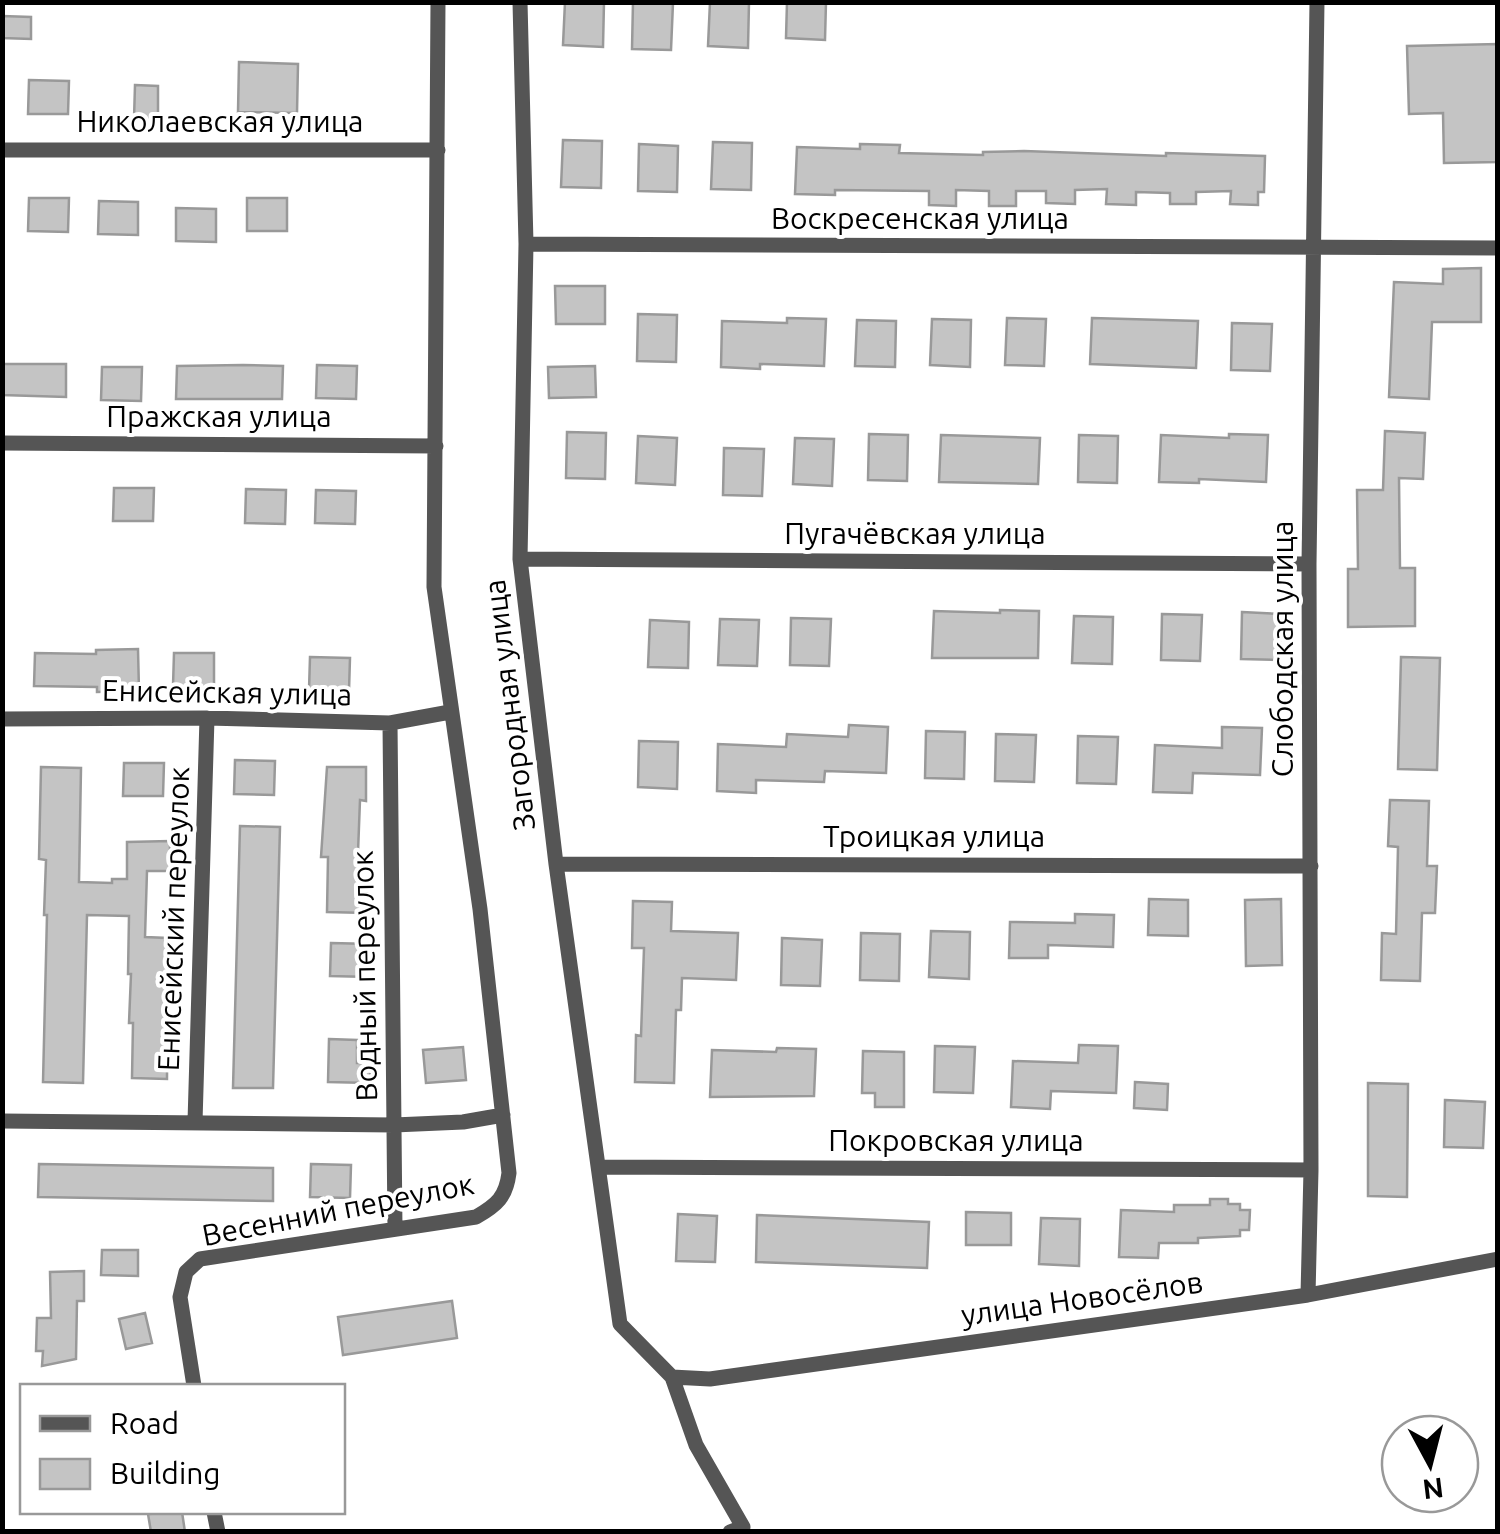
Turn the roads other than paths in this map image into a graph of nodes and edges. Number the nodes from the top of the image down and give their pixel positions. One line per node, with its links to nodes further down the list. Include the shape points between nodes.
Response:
1 (438, 2): 5 (street)
2 (520, 2): 6 (street, Загородная улица)
3 (1317, 2): 8 (street, Слободская улица)
4 (2, 150): 5 (street, Николаевская улица)
5 (438, 150): 10 (street)
6 (526, 244): 8 (street, Воскресенская улица); 11 (street, Загородная улица)
7 (1498, 248): 8 (street, Воскресенская улица)
8 (1314, 249): 12 (street, Слободская улица)
9 (2, 443): 10 (street, Пражская улица)
10 (436, 446): 13 (street, via 434,587)
11 (520, 559): 12 (street, Пугачёвская улица); 17 (street, Загородная улица)
12 (1309, 564): 18 (street, Слободская улица)
13 (450, 712): 16 (street, Енисейская улица); 19 (street)
14 (207, 718): 15 (street, Енисейская улица); 16 (street, Енисейская улица); 21 (street, Енисейский переулок)
15 (2, 719)
16 (390, 723): 22 (street, Водный переулок)
17 (556, 864): 18 (street, Троицкая улица); 23 (street, Загородная улица)
18 (1311, 866): 24 (street, Слободская улица)
19 (503, 1115): 22 (street); 25 (street, Весенний переулок, via 509,1173 498,1205 476,1217)
20 (2, 1121): 21 (street)
21 (196, 1122): 22 (street)
22 (394, 1124): 25 (street, Водный переулок)
23 (600, 1167): 24 (street, Покровская улица); 28 (street, Загородная улица, via 620,1324)
24 (1311, 1170): 27 (street, Слободская улица)
25 (395, 1229): 29 (street, Весенний переулок, via 200,1259 186,1272 180,1297)
26 (1498, 1259): 27 (street, улица Новосёлов)
27 (1308, 1295): 28 (street, улица Новосёлов, via 710,1379)
28 (672, 1376): 30 (street, via 696,1445 743,1527)
29 (194, 1384)
30 (730, 1532)

